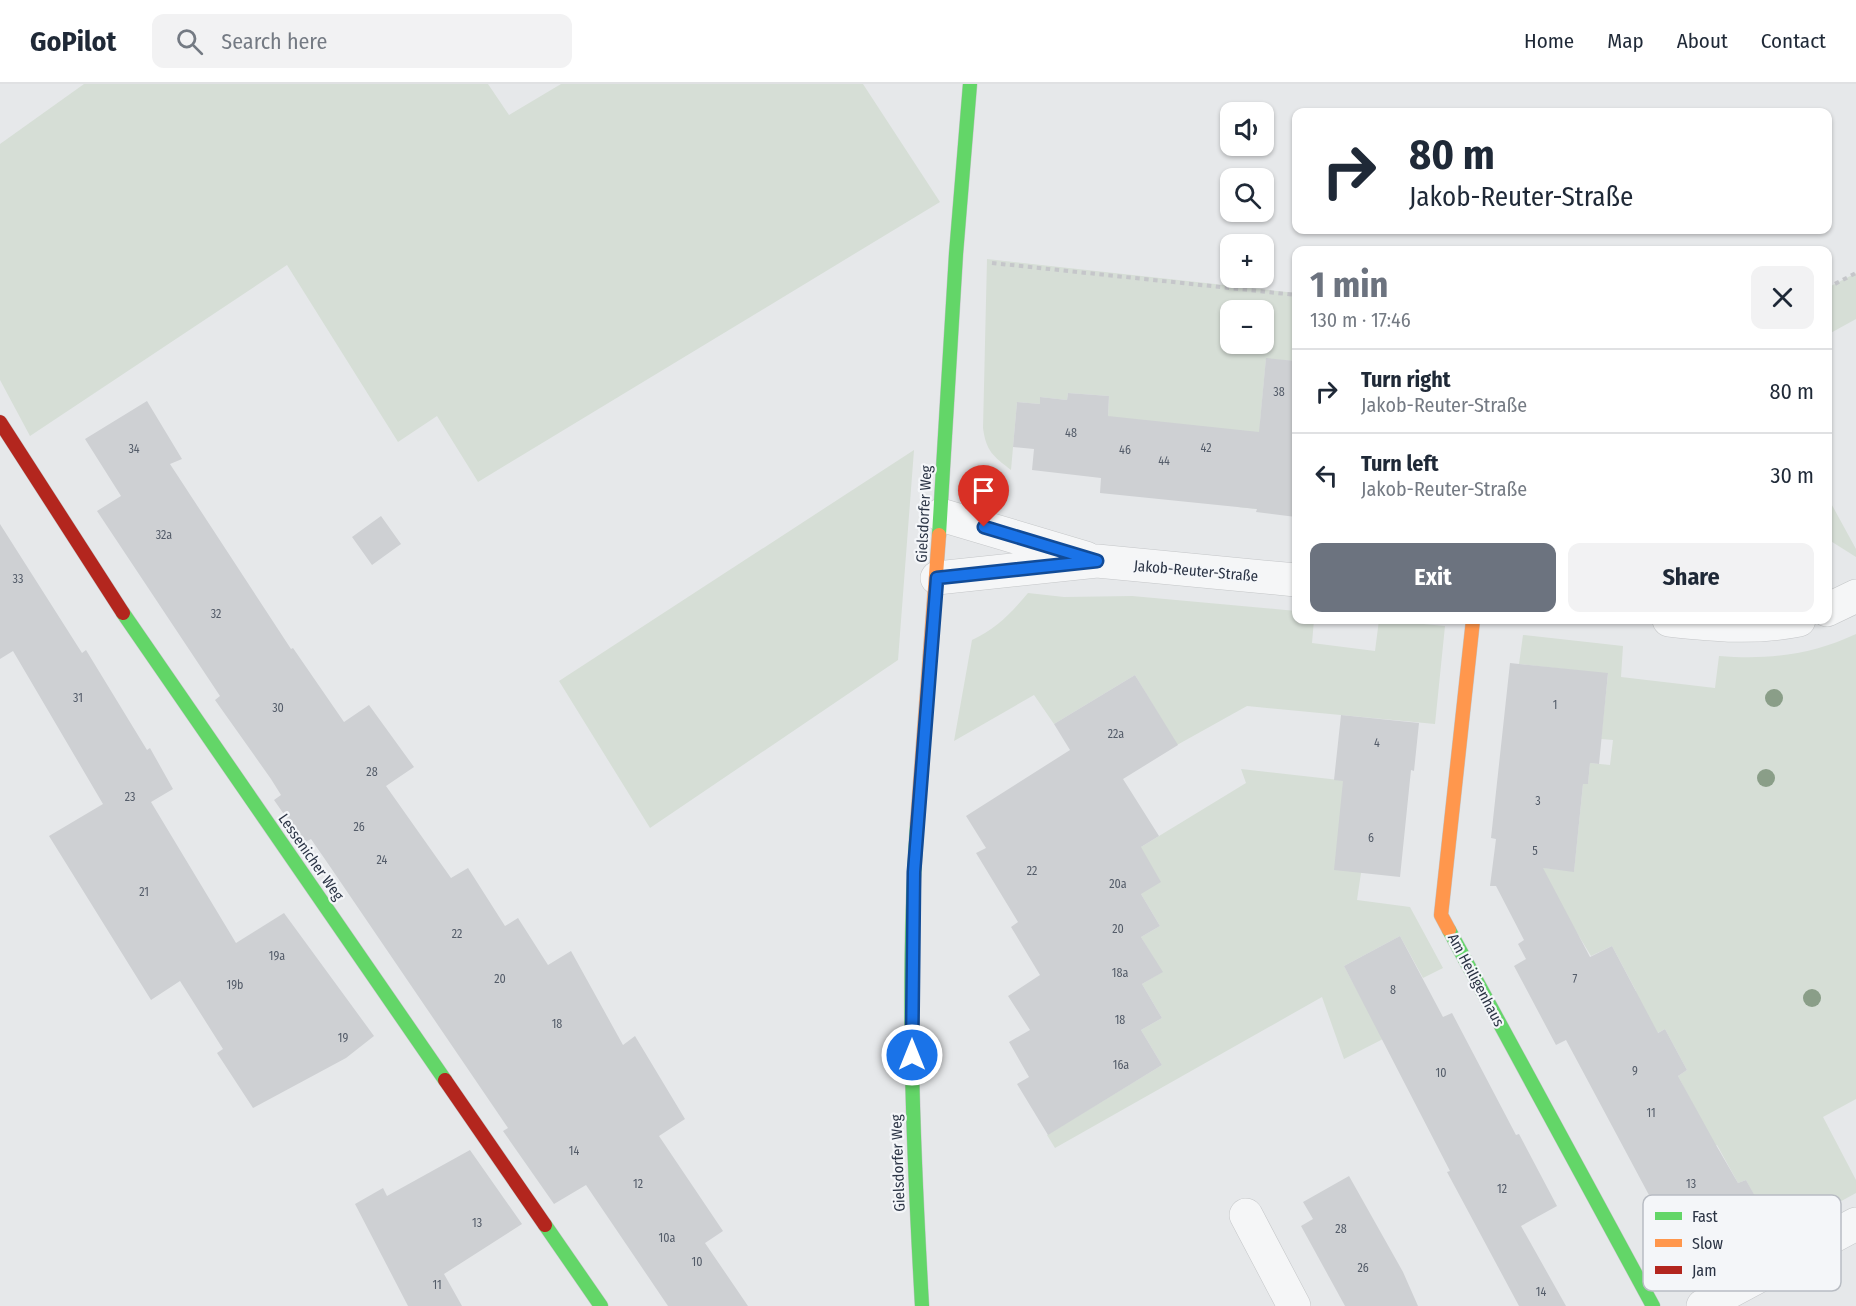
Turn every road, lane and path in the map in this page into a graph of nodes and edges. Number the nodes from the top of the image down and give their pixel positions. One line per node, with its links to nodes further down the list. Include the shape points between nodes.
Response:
1 (970, 84): 2 (street, Gielsdorfer Weg)
2 (956, 258): 5 (path); 7 (street, Gielsdorfer Weg)
3 (1856, 273): 4 (path)
4 (1832, 285)
5 (1292, 295)
6 (0, 422): 22 (street, Lessenicher Weg, via 123,614)
7 (940, 515): 8 (street, Jakob-Reuter-Straße); 9 (street, Gielsdorfer Weg)
8 (1097, 561): 9 (street, Jakob-Reuter-Straße); 10 (street, Jakob-Reuter-Straße)
9 (937, 578): 23 (street, Gielsdorfer Weg, via 912,943 913,1109)
10 (1292, 580)
11 (1856, 596): 12 (street)
12 (1832, 608)
13 (1473, 624): 19 (street, Am Heiligenhaus, via 1441,915)
14 (1711, 624): 15 (street)
15 (1779, 624)
16 (1246, 1215): 24 (street)
17 (1856, 1224): 18 (street)
18 (1841, 1232)
19 (1643, 1288)
20 (1645, 1291): 25 (street, Am Heiligenhaus)
21 (1730, 1291): 26 (street)
22 (601, 1306)
23 (922, 1306)
24 (1294, 1306)
25 (1653, 1306)
26 (1702, 1306)

